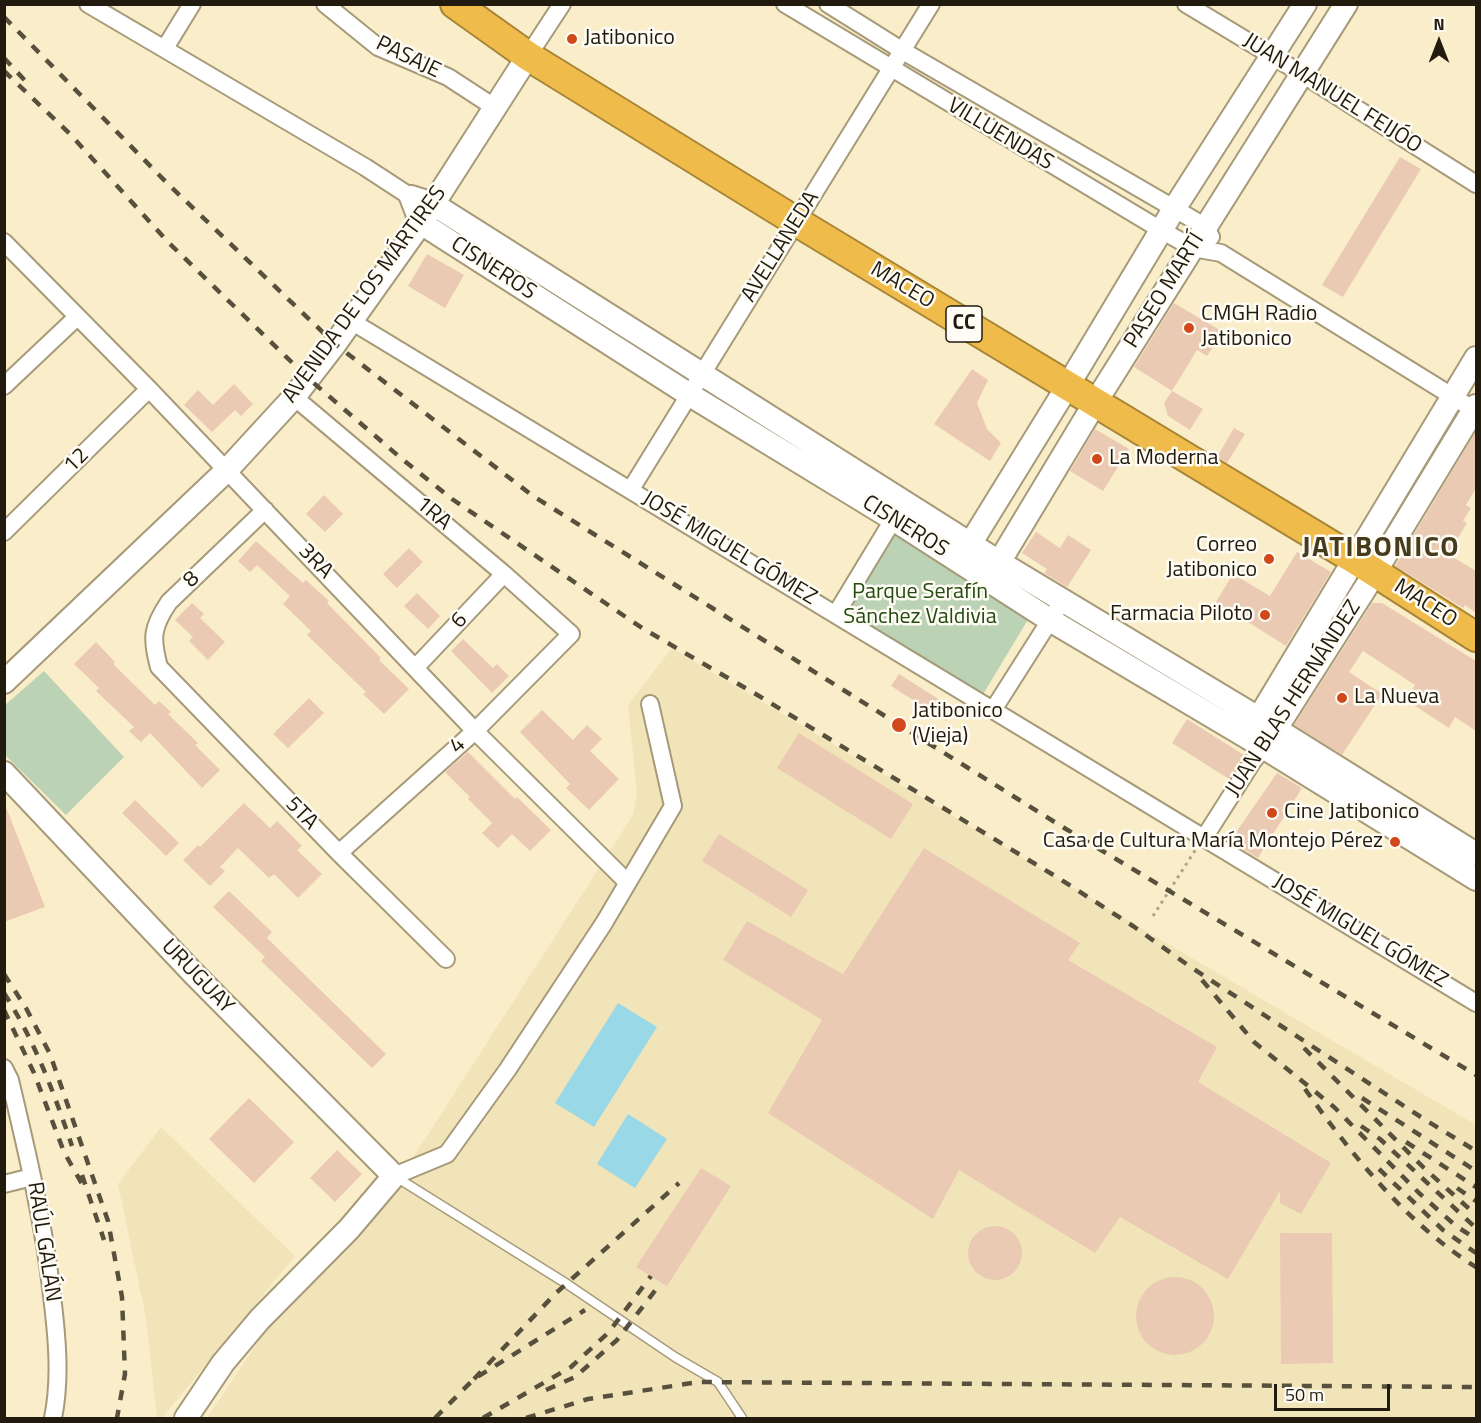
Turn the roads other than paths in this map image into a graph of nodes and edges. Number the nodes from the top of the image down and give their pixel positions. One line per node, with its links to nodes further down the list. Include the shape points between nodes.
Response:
1 (88, 4): 12 (street, CISNEROS)
2 (192, 4): 12 (street)
3 (325, 4): 18 (street, PASAJE, via 378,47 448,77)
4 (455, 4): 14 (highway, MACEO / CC)
5 (562, 4): 14 (street, AVENIDA DE LOS MÁRTIRES)
6 (785, 4): 16 (street, VILLUENDAS)
7 (828, 4): 13 (street, VILLUENDAS)
8 (931, 4): 13 (street, AVELLANEDA)
9 (1186, 4): 15 (street, JUAN MANUEL FEIJÓO)
10 (1305, 4): 15 (street, PASEO MARTÍ)
11 (1346, 4): 17 (street, PASEO MARTÍ)
12 (165, 48): 20 (street, CISNEROS)
13 (903, 51): 16 (street, AVELLANEDA); 22 (street, VILLUENDAS)
14 (528, 56): 18 (street, AVENIDA DE LOS MÁRTIRES); 23 (highway, MACEO / CC)
15 (1272, 57): 17 (street, JUAN MANUEL FEIJÓO); 22 (street, PASEO MARTÍ)
16 (891, 70): 23 (street, AVELLANEDA); 26 (street, VILLUENDAS)
17 (1302, 74): 19 (street, JUAN MANUEL FEIJÓO); 25 (street, PASEO MARTÍ)
18 (494, 107): 21 (street, AVENIDA DE LOS MÁRTIRES)
19 (1476, 184)
20 (411, 197): 21 (street, CISNEROS); 24 (street)
21 (433, 204): 24 (street, AVENIDA DE LOS MÁRTIRES); 33 (street, CISNEROS)
22 (1174, 209): 25 (street, VILLUENDAS); 26 (street, PASEO MARTÍ)
23 (797, 222): 33 (street, AVELLANEDA); 35 (highway, MACEO / CC)
24 (421, 223): 31 (street, AVENIDA DE LOS MÁRTIRES); 37 (street, CISNEROS)
25 (1206, 227): 28 (street, PASEO MARTÍ); 29 (street, VILLUENDAS)
26 (1161, 230): 28 (street, VILLUENDAS); 35 (street, PASEO MARTÍ)
27 (5, 242): 30 (street, 3RA)
28 (1193, 248): 29 (street, VILLUENDAS); 40 (street, PASEO MARTÍ)
29 (1221, 253): 38 (street, VILLUENDAS)
30 (77, 317): 34 (street); 36 (street, 3RA)
31 (351, 321): 39 (street, AVENIDA DE LOS MÁRTIRES); 43 (street, JOSÉ MIGUEL GÓMEZ)
32 (1476, 358): 38 (street, JUAN BLAS HERNÁNDEZ)
33 (703, 374): 37 (street, AVELLANEDA); 45 (street, CISNEROS)
34 (4, 386)
35 (1067, 387): 40 (highway, MACEO / CC); 47 (street, PASEO MARTÍ)
36 (149, 389): 42 (street, 3RA); 46 (street, 12)
37 (690, 395): 43 (street, AVELLANEDA); 45 (street, CISNEROS)
38 (1454, 396): 41 (street, VILLUENDAS); 48 (street, JUAN BLAS HERNÁNDEZ)
39 (294, 397): 42 (street, AVENIDA DE LOS MÁRTIRES); 50 (street, 1RA)
40 (1095, 403): 48 (highway, MACEO / CC); 49 (street, PASEO MARTÍ)
41 (1476, 409): 48 (street, JUAN BLAS HERNÁNDEZ)
42 (226, 471): 44 (street, 3RA); 58 (street, AVENIDA DE LOS MÁRTIRES)
43 (631, 489): 52 (street, JOSÉ MIGUEL GÓMEZ)
44 (265, 510): 56 (street, 3RA); 57 (street, 8, via 169,602 153,634)
45 (899, 510): 47 (street, CISNEROS); 52 (street)
46 (4, 532)
47 (965, 552): 49 (street, CISNEROS)
48 (1365, 566): 55 (highway, MACEO / CC); 62 (street, JUAN BLAS HERNÁNDEZ)
49 (994, 571): 51 (street, CISNEROS); 53 (street, CISNEROS)
50 (504, 574): 54 (street, 1RA); 56 (street, 6)
51 (1063, 600): 53 (street); 62 (street, CISNEROS)
52 (836, 614): 60 (street, JOSÉ MIGUEL GÓMEZ)
53 (1050, 620): 60 (street); 62 (street, CISNEROS)
54 (571, 634): 61 (street, 4)
55 (1476, 637)
56 (416, 667): 61 (street, 3RA)
57 (159, 668): 65 (street, 5TA)
58 (4, 682)
59 (650, 704): 68 (street, via 673,806)
60 (993, 710): 64 (street, JOSÉ MIGUEL GÓMEZ)
61 (475, 731): 65 (street, 4); 68 (street, 3RA)
62 (1262, 733): 64 (street, JUAN BLAS HERNÁNDEZ, via 1253,761); 66 (street, CISNEROS); 67 (street, CISNEROS)
63 (4, 773): 72 (street, URUGUAY, via 193,974)
64 (1204, 838): 70 (street, JOSÉ MIGUEL GÓMEZ)
65 (339, 853): 69 (street, 5TA)
66 (1476, 854)
67 (1476, 879)
68 (627, 882): 72 (street, via 579,962 447,1154)
69 (446, 959)
70 (1475, 998)
71 (4, 1068): 73 (street, RAÚL GALÁN)
72 (394, 1176): 76 (street, via 349,1229 260,1319); 77 (lane, via 718,1382)
73 (32, 1177): 74 (street); 75 (street, RAÚL GALÁN, via 46,1240 56,1328 57,1396)
74 (4, 1185)
75 (52, 1419)
76 (186, 1419)
77 (742, 1419)

